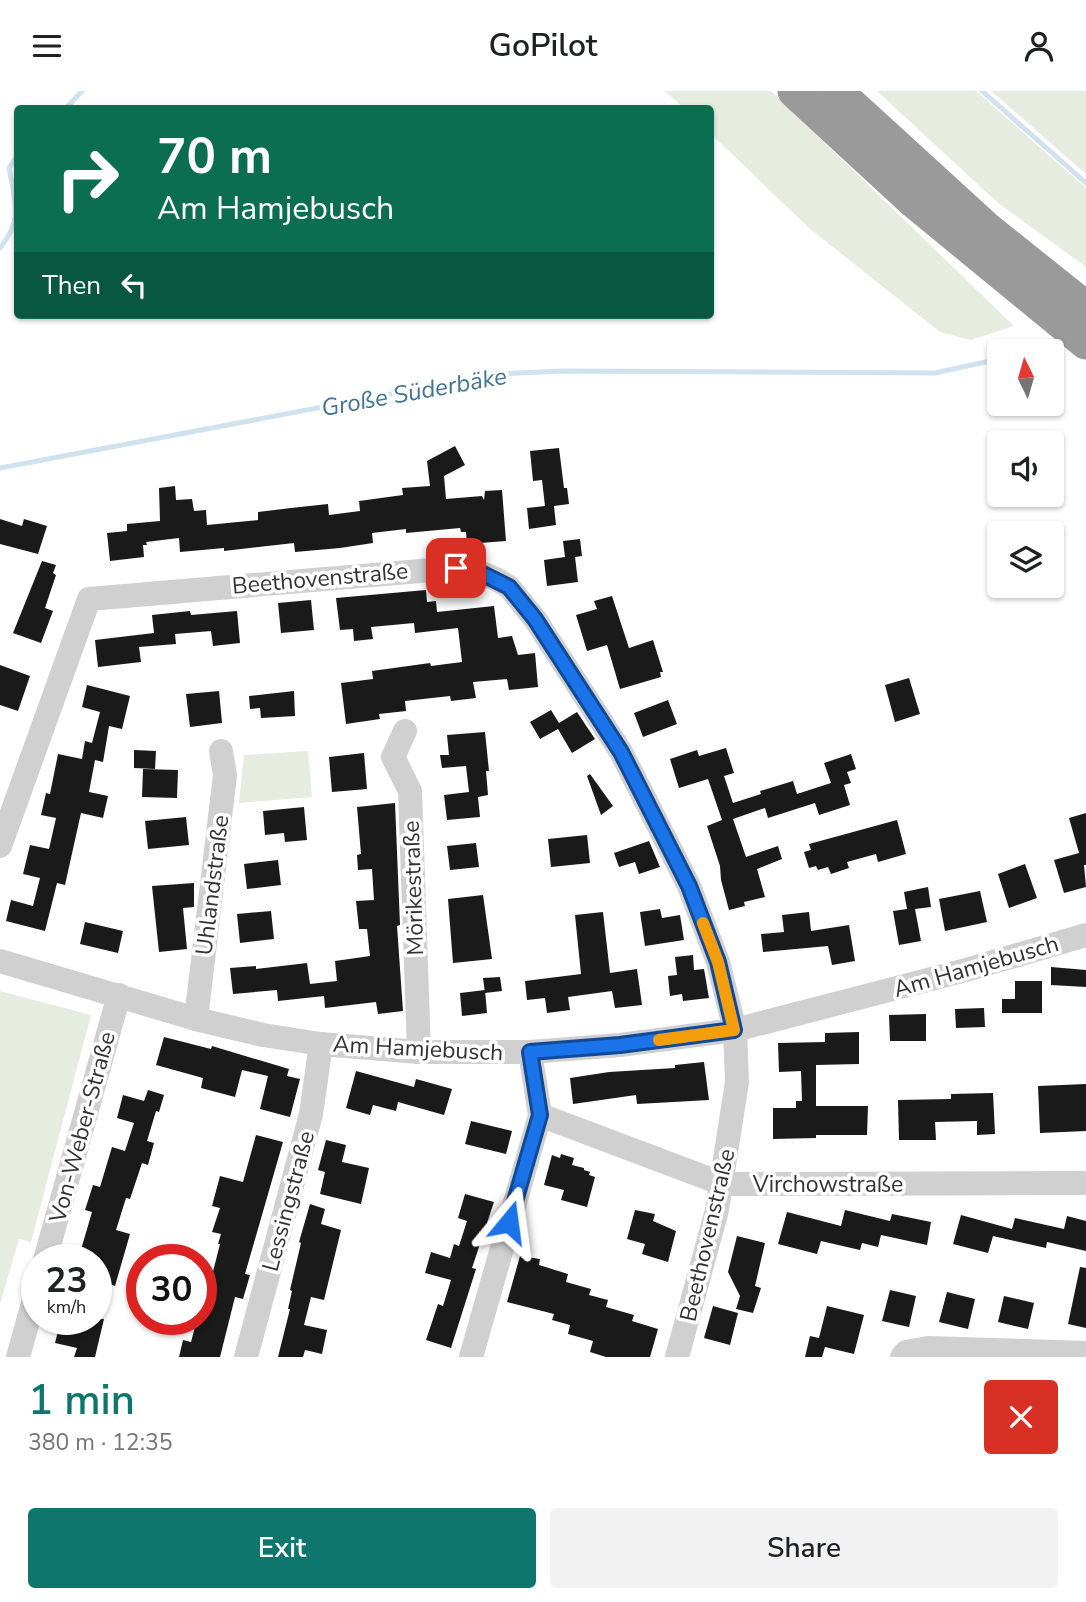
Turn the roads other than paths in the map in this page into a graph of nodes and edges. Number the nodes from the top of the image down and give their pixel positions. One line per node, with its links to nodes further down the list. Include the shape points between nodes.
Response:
1 (796, 91): 3 (highway, via 912,199)
2 (835, 91): 3 (highway)
3 (1037, 288): 4 (highway); 5 (highway)
4 (1086, 309)
5 (1086, 342)
6 (405, 731): 15 (street, Mörikestraße, via 393,757 410,790)
7 (221, 751): 12 (street, Uhlandstraße, via 225,775)
8 (0, 846): 13 (street, Beethovenstraße, via 89,599 456,568 477,571 509,587 535,619 621,752 689,886 718,962)
9 (1086, 935): 13 (street, Am Hamjebusch)
10 (0, 961): 11 (street, Am Hamjebusch)
11 (119, 995): 12 (street, Am Hamjebusch); 20 (street, Von-Weber-Straße)
12 (196, 1019): 14 (street, Am Hamjebusch)
13 (734, 1030): 16 (street, Am Hamjebusch); 19 (street, Beethovenstraße, via 737,1082)
14 (321, 1044): 15 (street, Am Hamjebusch); 24 (street, Lessingstraße, via 311,1114)
15 (419, 1052): 16 (street, Am Hamjebusch)
16 (530, 1052): 17 (street)
17 (540, 1115): 19 (street, Virchowstraße); 25 (street)
18 (1086, 1183): 19 (street, Virchowstraße)
19 (723, 1184): 26 (street, Beethovenstraße)
20 (49, 1244)
21 (24, 1335): 23 (street)
22 (1086, 1353): 27 (street, via 928,1349 906,1352)
23 (18, 1357)
24 (246, 1357)
25 (471, 1357)
26 (677, 1357)
27 (902, 1357)

